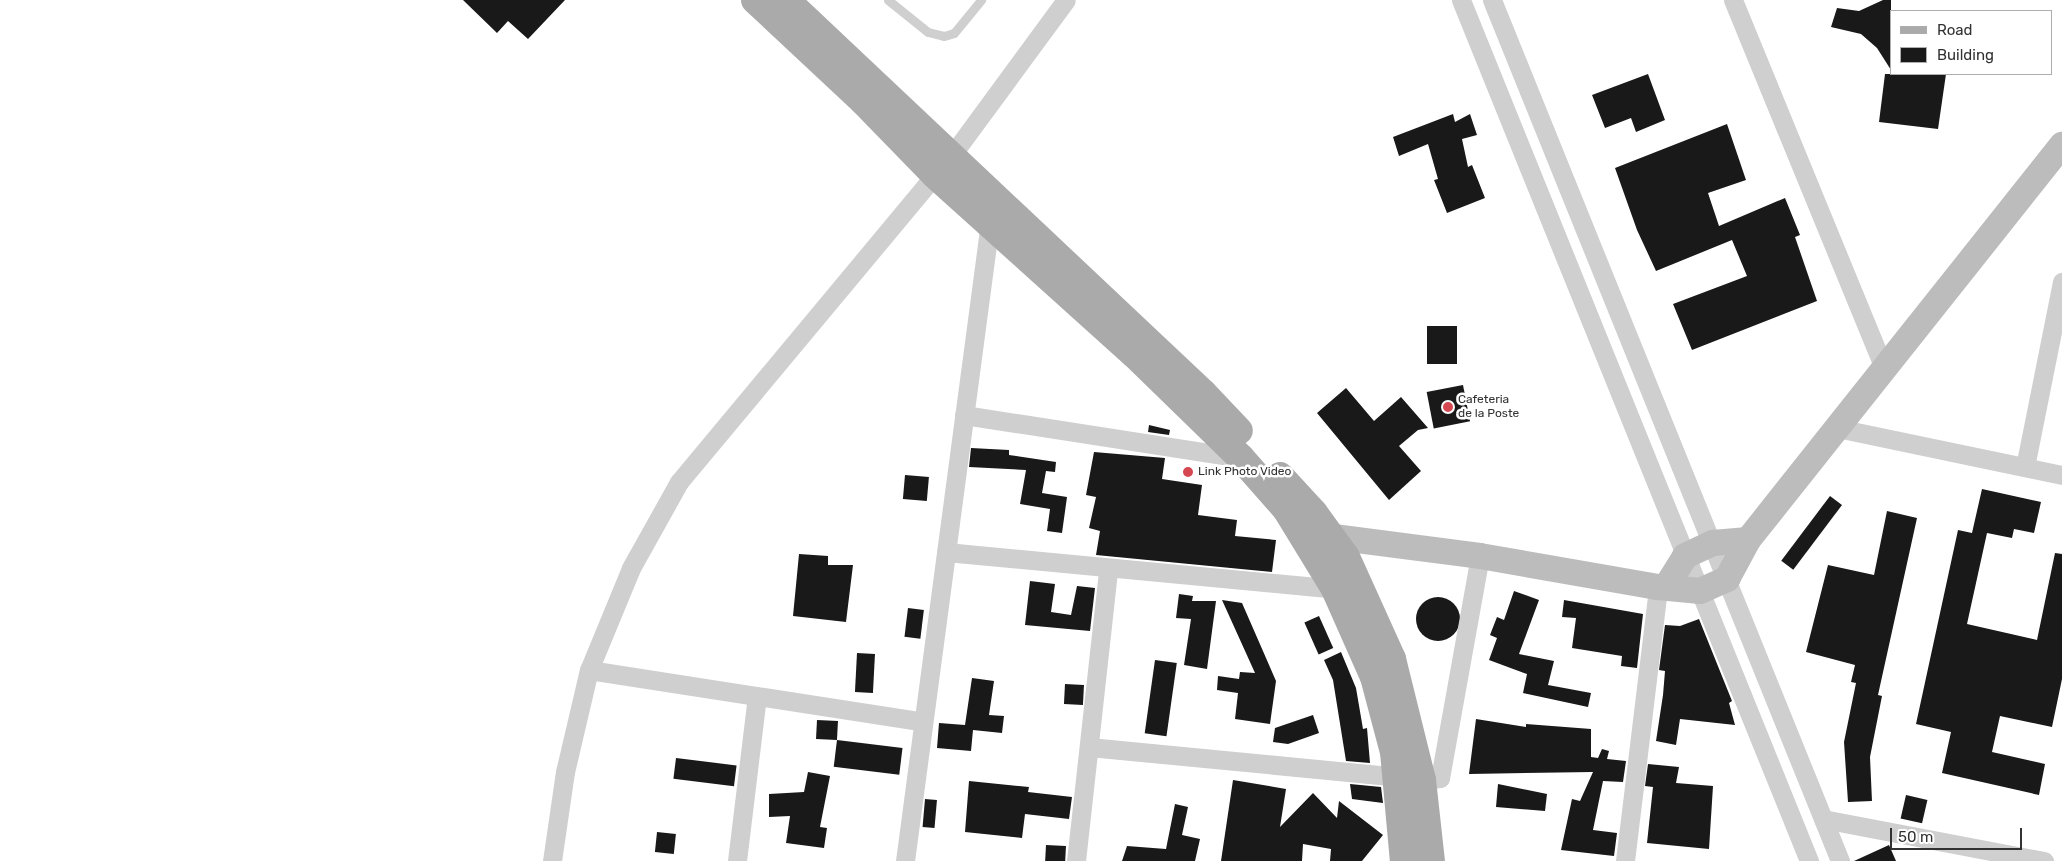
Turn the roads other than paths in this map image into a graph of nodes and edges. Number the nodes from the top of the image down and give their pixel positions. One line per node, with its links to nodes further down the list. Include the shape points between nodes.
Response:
1 (755, 0): 10 (main road, via 863,101)
2 (786, 0): 10 (main road)
3 (888, 0): 4 (lane, via 928,32 944,36 954,33)
4 (981, 0)
5 (1066, 0): 10 (street)
6 (1461, 0): 25 (street)
7 (1492, 0): 22 (street)
8 (1733, 0): 14 (street)
9 (2062, 145): 14 (street)
10 (944, 165): 11 (main road); 12 (main road); 31 (street, via 679,482 631,568)
11 (993, 197): 12 (street); 20 (main road, via 1203,393)
12 (989, 224): 15 (street); 17 (main road, via 1134,354)
13 (2062, 282): 18 (street)
14 (1884, 369): 16 (street)
15 (964, 415): 17 (street); 23 (street)
16 (1837, 428): 18 (street); 21 (street)
17 (1241, 458): 29 (main road, via 1286,509)
18 (2025, 467): 19 (street)
19 (2062, 475)
20 (1334, 537): 24 (street); 35 (main road, via 1364,591 1392,659)
21 (1748, 540): 22 (street); 27 (street)
22 (1713, 543): 25 (street); 27 (street)
23 (946, 552): 26 (street); 33 (street)
24 (1480, 556): 28 (street); 35 (street, via 1440,778)
25 (1685, 556): 28 (street); 30 (street)
26 (1108, 569): 29 (street); 34 (street)
27 (1727, 579): 30 (street); 36 (street)
28 (1662, 587): 30 (street); 43 (street)
29 (1335, 589): 35 (main road, via 1374,677)
30 (1700, 591): 44 (street)
31 (589, 670): 32 (street); 37 (street, via 565,772)
32 (757, 696): 33 (street); 38 (street)
33 (923, 722): 39 (street)
34 (1088, 747): 35 (street); 40 (street)
35 (1410, 778): 41 (main road); 42 (main road)
36 (1823, 819): 45 (street); 46 (street)
37 (552, 861)
38 (737, 861)
39 (905, 861)
40 (1076, 861)
41 (1404, 861)
42 (1431, 861)
43 (1625, 861)
44 (1809, 861)
45 (1840, 861)
46 (2044, 861)

